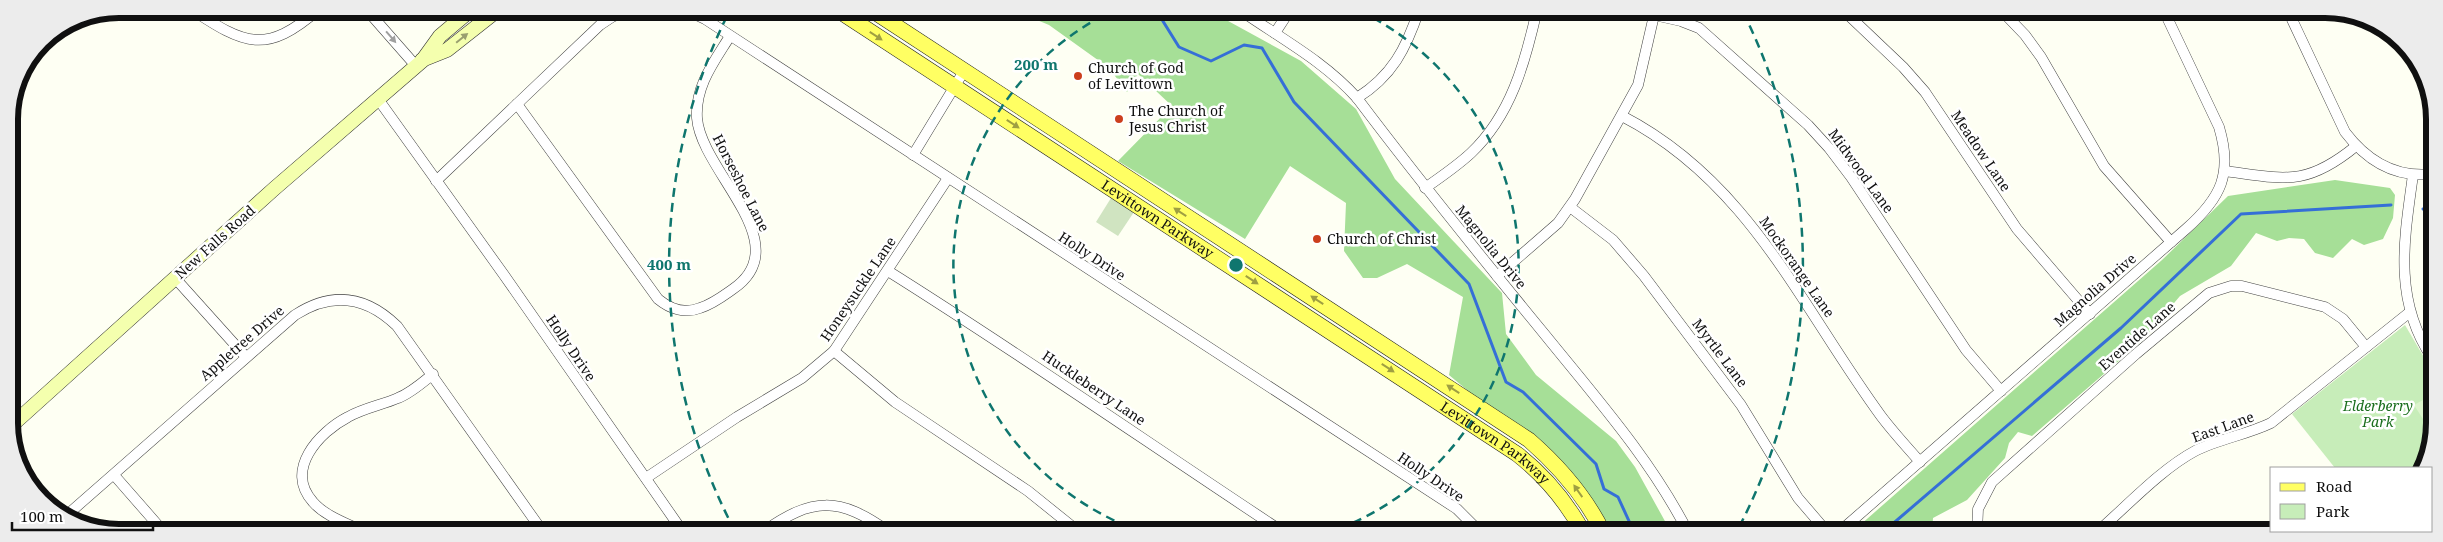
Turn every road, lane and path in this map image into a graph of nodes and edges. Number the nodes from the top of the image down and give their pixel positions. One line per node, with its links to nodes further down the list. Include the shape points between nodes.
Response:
1 (205, 18): 2 (street, via 230,34 260,41 291,31)
2 (308, 18)
3 (375, 18): 22 (street, one-way to 22)
4 (461, 18): 22 (main road, New Falls Road, via 440,36)
5 (488, 18): 22 (main road, New Falls Road, one-way to 5, via 448,50)
6 (610, 18): 27 (street)
7 (703, 18): 21 (street, Holly Drive)
8 (850, 18): 24 (main road, Levittown Parkway, one-way to 24)
9 (882, 18): 23 (main road, Levittown Parkway)
10 (1252, 18): 20 (street, Magnolia Drive)
11 (1285, 18): 20 (street)
12 (1415, 18): 25 (street, via 1393,66 1384,78)
13 (1535, 18): 36 (street, via 1517,84 1500,118 1471,153)
14 (1653, 18): 28 (street, via 1643,70)
15 (1671, 18): 49 (street, Midwood Lane, via 1699,28 1820,137 1852,177 1966,350)
16 (1851, 18): 43 (street, Meadow Lane, via 1925,92 2017,229)
17 (2009, 18): 38 (street, via 2041,57 2104,166)
18 (2167, 18): 31 (street, Magnolia Drive, via 2219,127 2226,154)
19 (2291, 18): 29 (street, via 2345,132)
20 (1275, 33): 25 (street, Magnolia Drive, via 1328,71)
21 (730, 36): 27 (street, Horseshoe Lane, via 701,86 696,107 697,120 704,142 751,227 758,247 747,278 715,302 698,309 676,310 658,299); 30 (street, Holly Drive)
22 (419, 63): 26 (main road, New Falls Road)
23 (964, 72): 24 (street); 65 (main road, Levittown Parkway, one-way to 23, via 1567,476 1529,440)
24 (955, 87): 30 (street); 64 (main road, Levittown Parkway, one-way to 64, via 1517,454 1550,483)
25 (1357, 98): 36 (street, Magnolia Drive)
26 (378, 99): 35 (street, Holly Drive); 41 (main road, New Falls Road)
27 (517, 104): 35 (street)
28 (1622, 116): 37 (street); 51 (street, Mockorange Lane, via 1658,136 1752,224 1880,415)
29 (2356, 146): 31 (street, via 2320,170 2296,178); 33 (street, via 2389,169)
30 (913, 155): 34 (street, Holly Drive)
31 (2225, 171): 38 (street, Magnolia Drive, via 2212,202 2203,214)
32 (2426, 174): 33 (street)
33 (2413, 175): 42 (street, via 2404,268)
34 (948, 178): 39 (street, Honeysuckle Lane); 63 (street, Holly Drive, via 1456,509)
35 (436, 181): 53 (street, Holly Drive)
36 (1425, 188): 40 (street, Magnolia Drive)
37 (1570, 207): 40 (street, via 1541,239); 67 (street, Myrtle Lane, via 1613,240 1644,276 1741,405 1802,503)
38 (2170, 242): 43 (street, Magnolia Drive)
39 (888, 271): 46 (street, Honeysuckle Lane); 62 (street, Huckleberry Lane, via 1106,412)
40 (1497, 276): 66 (street, Magnolia Drive, via 1644,458)
41 (175, 278): 47 (street); 50 (main road, New Falls Road)
42 (2410, 312): 44 (street, East Lane); 45 (street)
43 (2090, 314): 49 (street, Magnolia Drive)
44 (2366, 347): 69 (street, Eventide Lane, via 2343,319 2325,307 2242,286 2209,293 1992,482 1978,509); 70 (street, East Lane, via 2270,423 2186,456)
45 (2426, 348)
46 (834, 351): 53 (street, Honeysuckle Lane, via 802,378 736,417); 61 (street, via 895,402 1028,491)
47 (246, 357): 48 (street, Appletree Drive, via 303,309 327,301 357,301 378,309 397,326); 52 (street, Appletree Drive)
48 (433, 374): 56 (street, via 400,397 346,418 321,437 307,454 303,464 304,484 312,501); 57 (street, Appletree Drive)
49 (2001, 391): 51 (street, Magnolia Drive)
50 (18, 420)
51 (1920, 462): 68 (street, Magnolia Drive)
52 (114, 474): 54 (street, Appletree Drive); 55 (street)
53 (646, 478): 58 (street, Holly Drive)
54 (70, 512)
55 (158, 524)
56 (348, 524)
57 (537, 524)
58 (678, 524)
59 (774, 524): 60 (street, via 794,511 817,505 850,510)
60 (877, 524)
61 (1069, 524)
62 (1271, 524)
63 (1472, 524)
64 (1578, 524)
65 (1599, 524)
66 (1683, 524)
67 (1820, 524)
68 (1848, 524)
69 (1977, 524)
70 (2107, 524)

